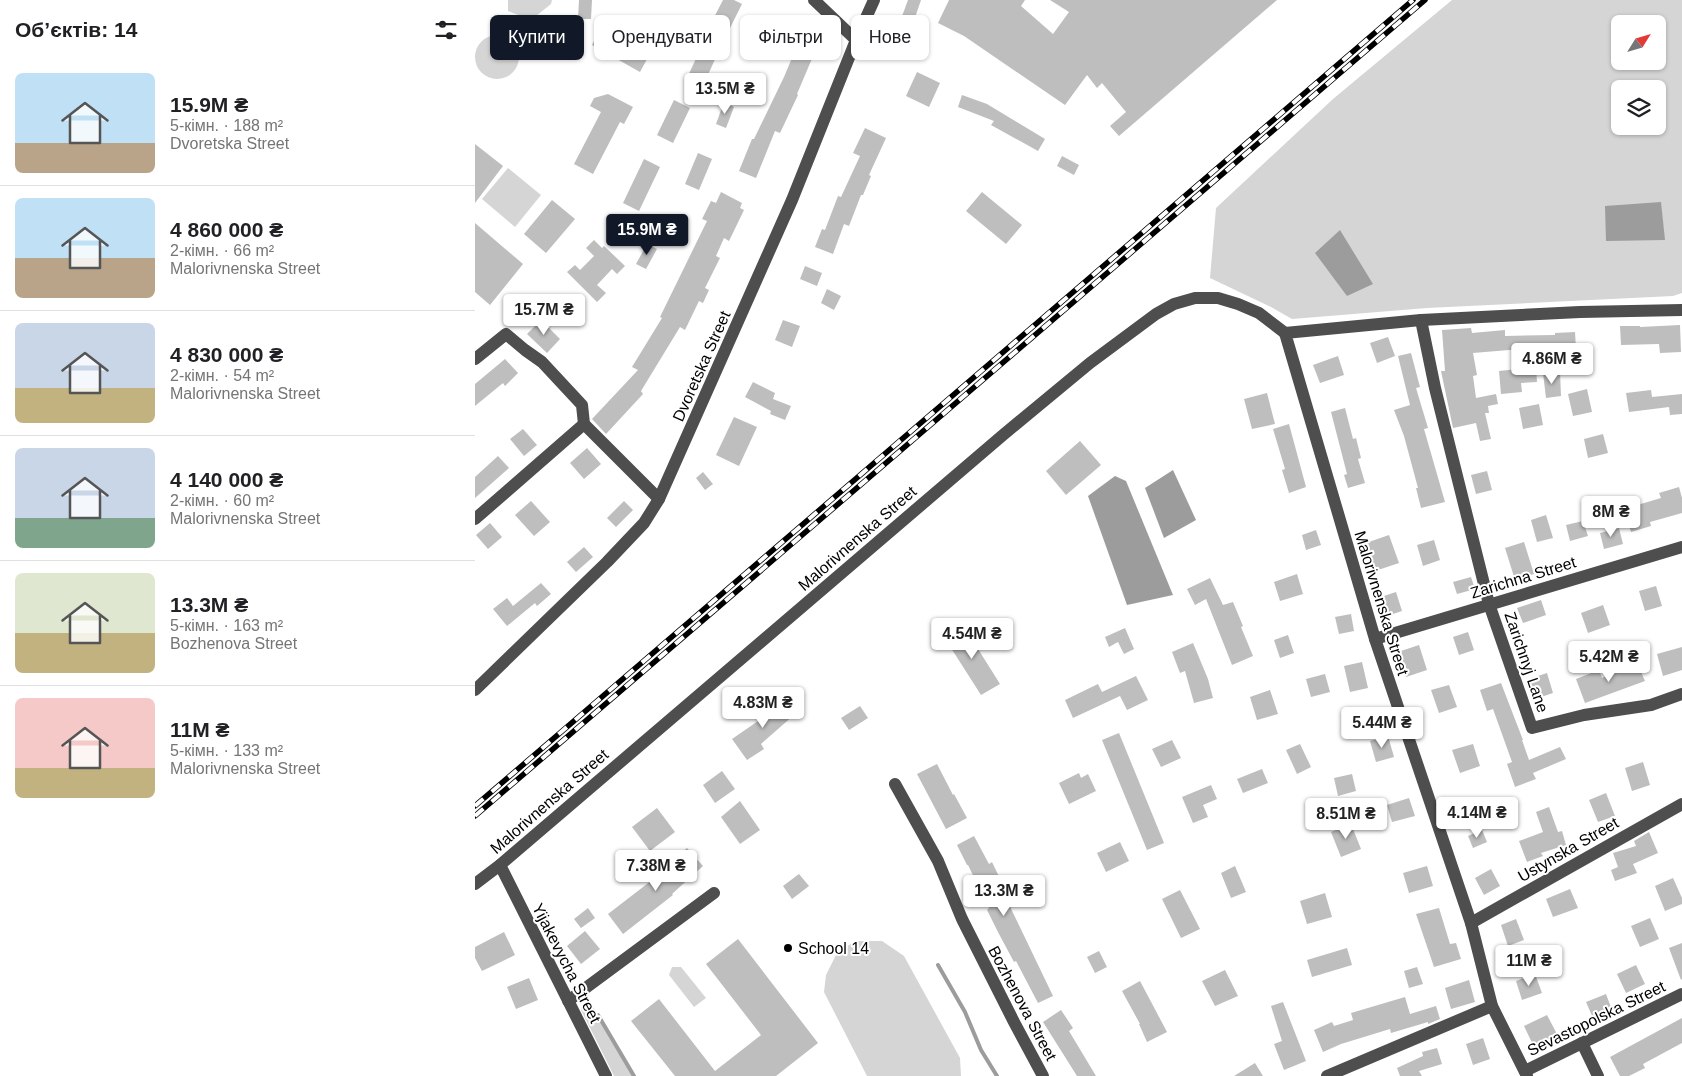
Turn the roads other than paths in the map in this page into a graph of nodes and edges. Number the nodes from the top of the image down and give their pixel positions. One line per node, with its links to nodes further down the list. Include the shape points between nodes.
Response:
1 (814, 0): 4 (street)
2 (874, 0): 3 (street, Dvoretska Street)
3 (867, 15)
4 (851, 35)
5 (851, 52): 11 (street, Dvoretska Street, via 792,200)
6 (1682, 310): 7 (street)
7 (1421, 320): 8 (street); 14 (street)
8 (1285, 332): 15 (street, Malorivnenska Street); 20 (street, Malorivnenska Street, via 1259,313 1218,298 1195,298 1156,314 1090,362 1003,435)
9 (475, 359): 10 (street, via 506,334 542,362 582,405)
10 (584, 424): 11 (street); 12 (street)
11 (659, 499): 16 (street, Dvoretska Street, via 644,523 607,562)
12 (475, 519)
13 (1682, 547): 14 (street, Zarichna Street)
14 (1489, 604): 15 (street, Zarichna Street); 17 (street, Zarichnyj Lane, via 1532,728 1584,715 1651,705)
15 (1375, 639): 23 (street, Malorivnenska Street)
16 (475, 690)
17 (1682, 694)
18 (895, 784): 30 (street, Bozhenova Street, via 938,861 962,919)
19 (1682, 804): 23 (street, Ustynska Street)
20 (500, 865): 21 (street, Malorivnenska Street); 25 (street, Yijakevycha Street)
21 (475, 884)
22 (714, 893): 25 (street)
23 (1471, 923): 26 (street, Malorivnenska Street)
24 (1682, 994): 27 (street, Sevastopolska Street)
25 (568, 1001): 29 (street, Yijakevycha Street)
26 (1492, 1006): 28 (street, Malorivnenska Street); 31 (street)
27 (1582, 1043): 28 (street, Sevastopolska Street); 32 (street)
28 (1526, 1074)
29 (607, 1076)
30 (1043, 1076)
31 (1327, 1076)
32 (1598, 1076)

